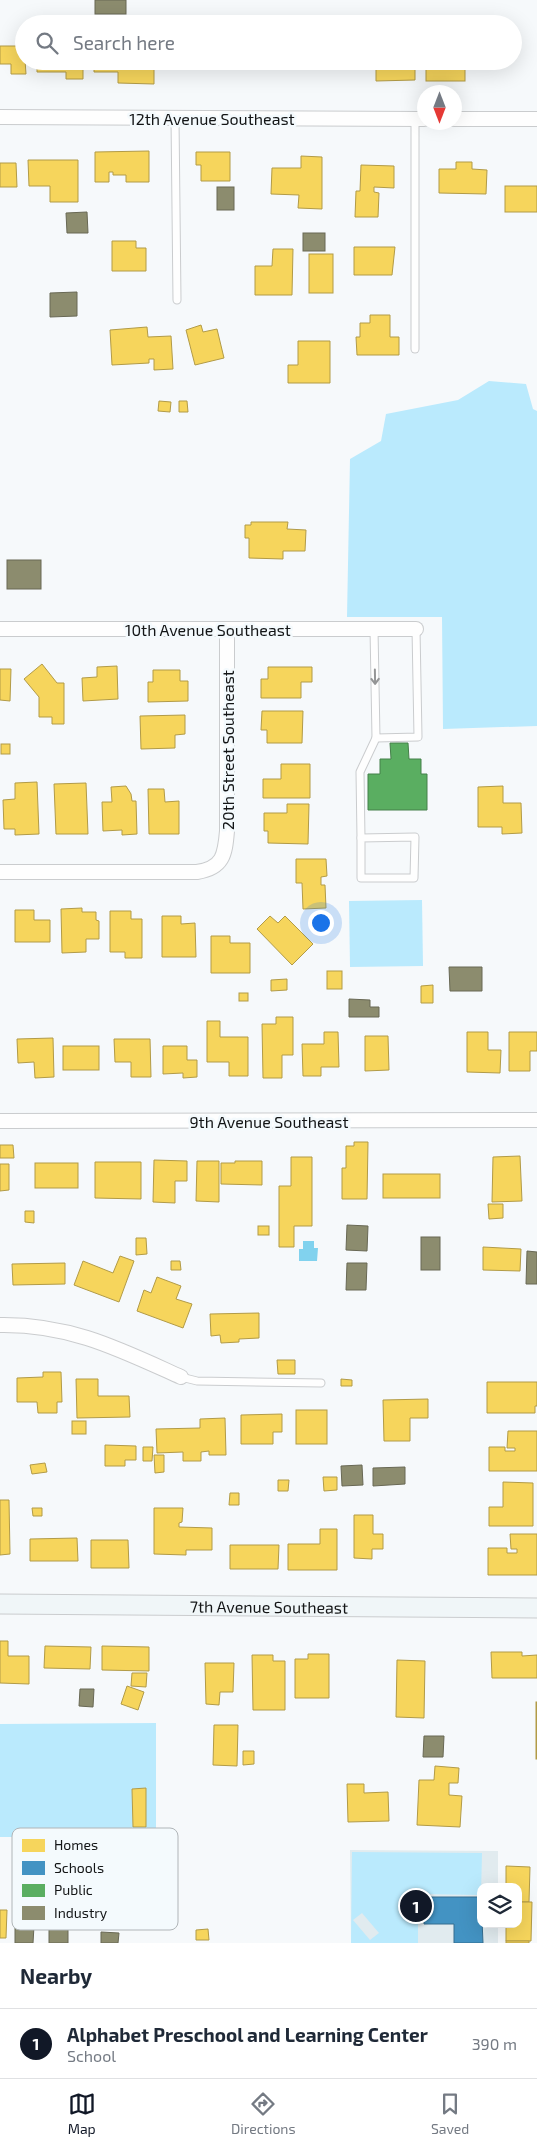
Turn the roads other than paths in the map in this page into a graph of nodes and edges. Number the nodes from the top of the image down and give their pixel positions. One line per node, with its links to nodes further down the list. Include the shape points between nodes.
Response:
1 (0, 117): 2 (street, 12th Avenue Southeast)
2 (175, 118): 3 (street, 12th Avenue Southeast); 7 (lane)
3 (417, 119)
4 (462, 119): 5 (street)
5 (537, 119)
6 (420, 130): 8 (lane)
7 (177, 300)
8 (415, 349)
9 (0, 629): 12 (street, 10th Avenue Southeast)
10 (374, 629): 11 (street, 10th Avenue Southeast); 12 (street, 10th Avenue Southeast); 13 (lane, one-way to 13)
11 (416, 629): 13 (lane, via 418,737)
12 (227, 630): 15 (street, 20th Street Southeast, via 226,841 222,859 215,867 197,872)
13 (376, 738): 14 (lane, via 360,772)
14 (361, 838): 14 (lane, via 361,878 414,878 414,837)
15 (0, 872)
16 (537, 1120): 17 (street, 9th Avenue Southeast)
17 (0, 1121)
18 (0, 1325): 19 (street, via 43,1326 85,1336)
19 (181, 1377): 20 (lane, via 197,1381)
20 (321, 1383)
21 (0, 1604): 22 (street, 7th Avenue Southeast)
22 (537, 1608)

